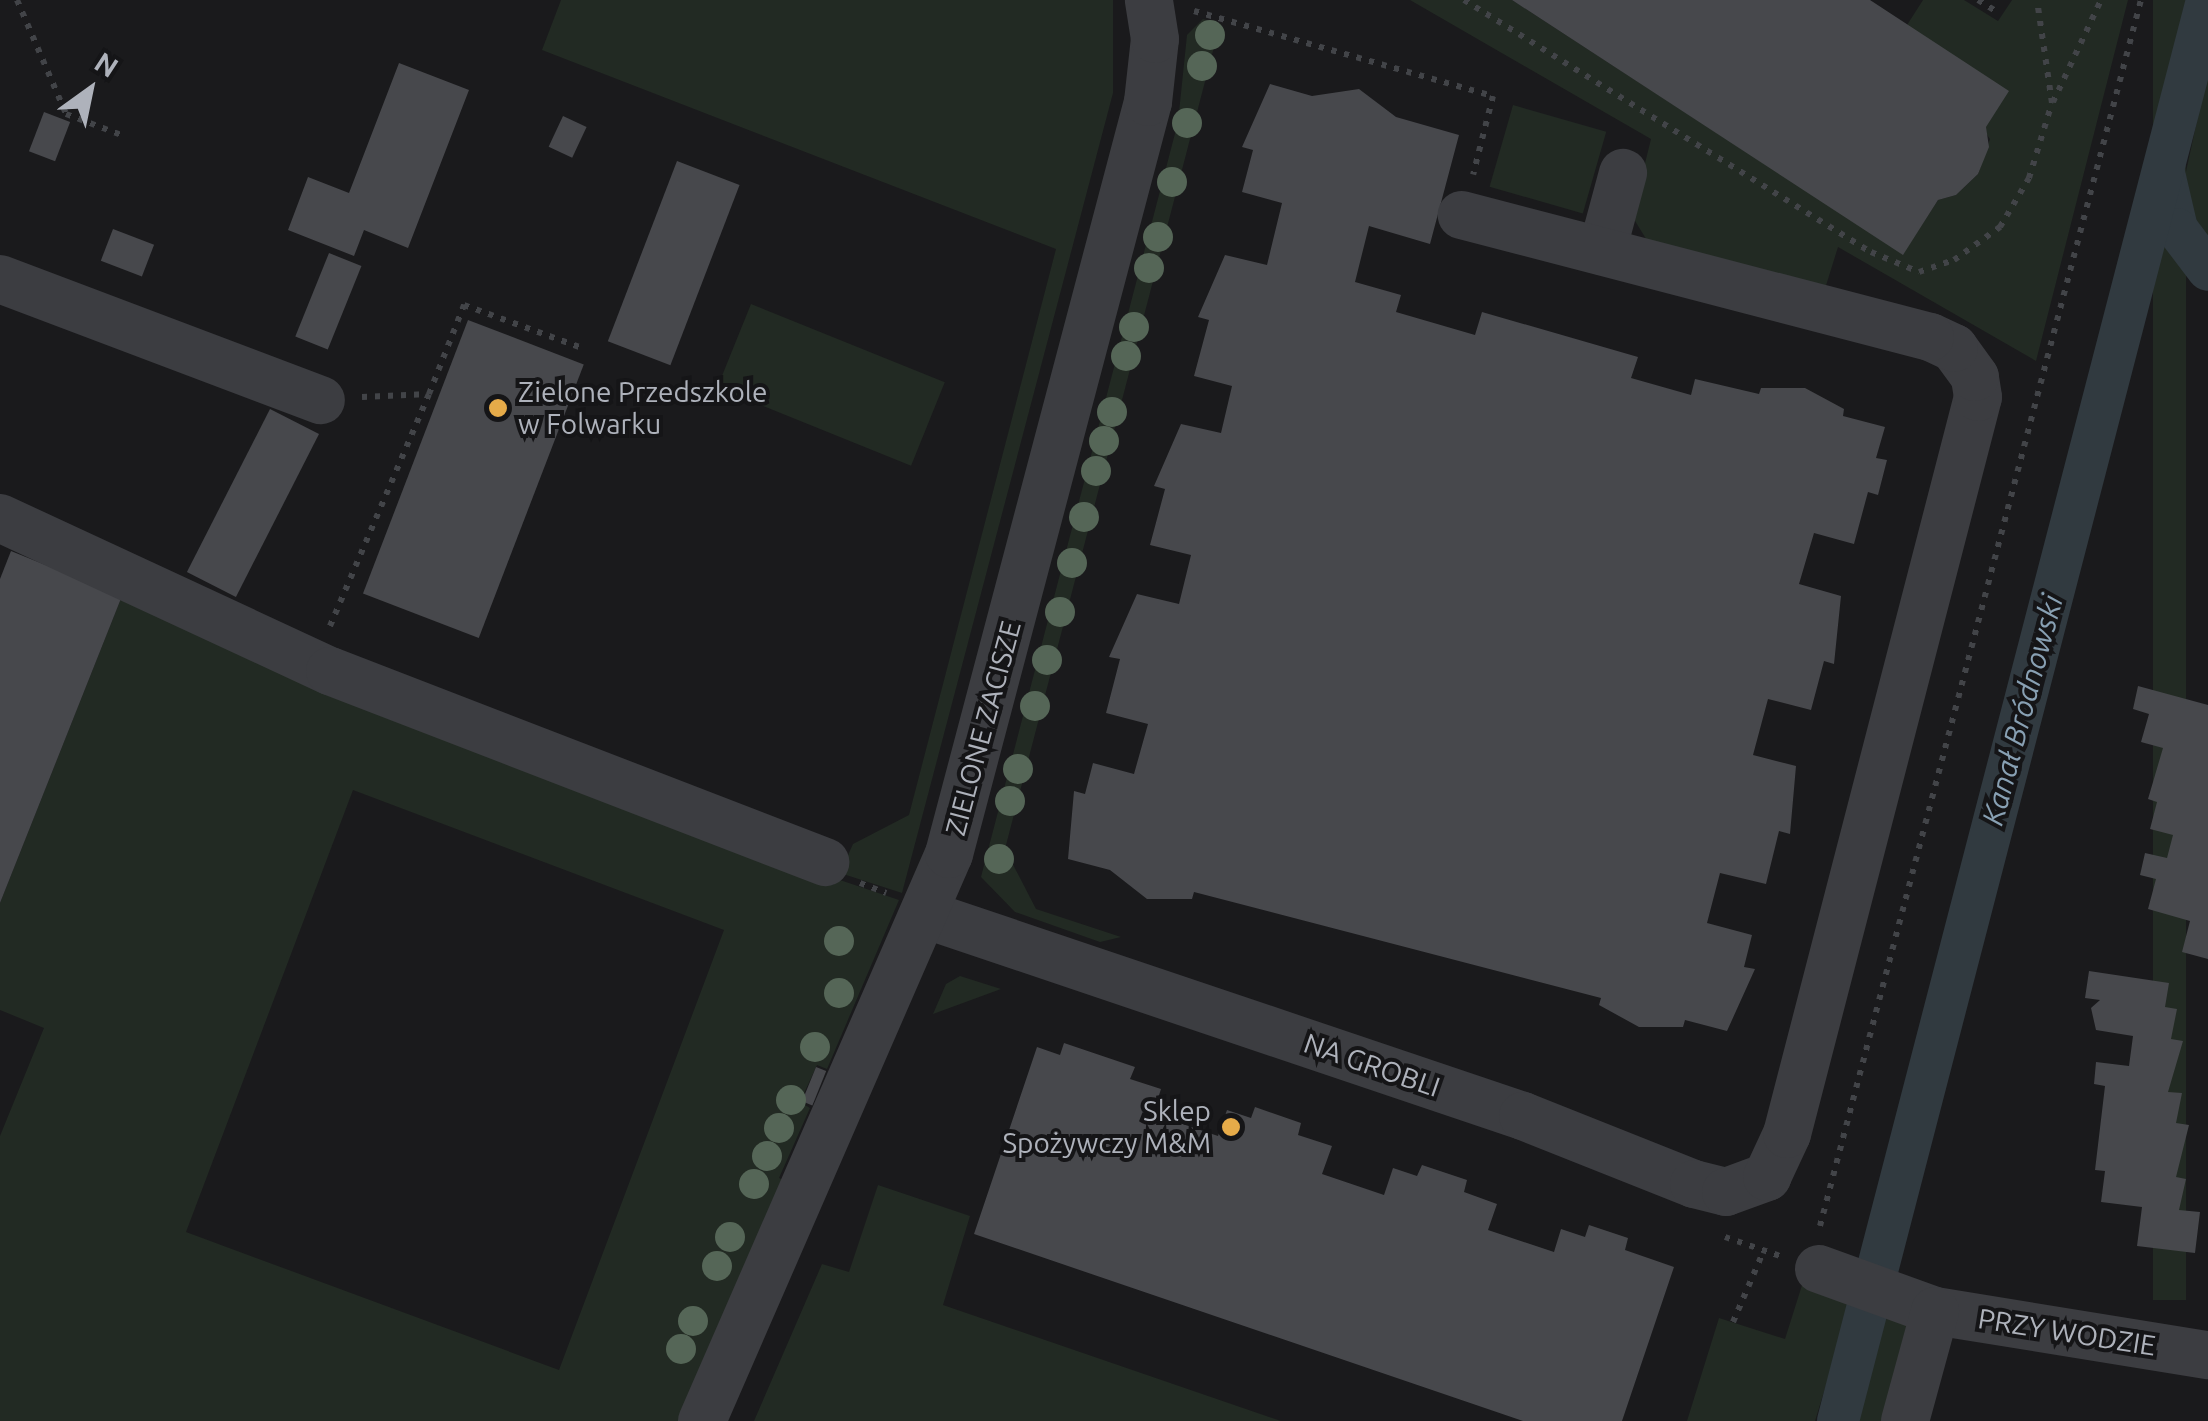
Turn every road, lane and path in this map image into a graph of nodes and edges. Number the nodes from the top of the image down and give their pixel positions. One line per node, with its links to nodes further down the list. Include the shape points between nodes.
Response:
1 (18, 0): 11 (path, via 66,114)
2 (1149, 0): 23 (street, ZIELONE ZACISZE, via 1155,39 1148,102 960,819)
3 (1464, 0): 10 (path, via 1871,252 1919,272 1954,260 2000,227 2030,178)
4 (1978, 0): 8 (path)
5 (2037, 0): 10 (path)
6 (2101, 0): 10 (path)
7 (2142, 0): 24 (path)
8 (1997, 12)
9 (1222, 18): 13 (path, via 1493,96)
10 (2052, 104)
11 (124, 136)
12 (1623, 173): 14 (street)
13 (1462, 215): 14 (street, NA GROBLI)
14 (1602, 251): 23 (street, NA GROBLI, via 1930,337 1954,348 1975,377 1978,397 1787,1134 1767,1177 1748,1189 1694,1184 1523,1116)
15 (0, 279): 19 (street)
16 (582, 348): 17 (path, via 464,305)
17 (429, 394): 18 (path); 21 (path)
18 (387, 395)
19 (321, 400)
20 (0, 518): 22 (street, via 330,671)
21 (328, 634)
22 (825, 862)
23 (927, 916): 31 (street, ZIELONE ZACISZE)
24 (1836, 1180)
25 (1714, 1232): 26 (path)
26 (1764, 1250): 27 (path); 29 (path)
27 (1819, 1269): 28 (street, PRZY WODZIE)
28 (1931, 1310): 30 (street, PRZY WODZIE); 32 (street)
29 (1733, 1322)
30 (2208, 1354)
31 (702, 1421)
32 (1905, 1421)

